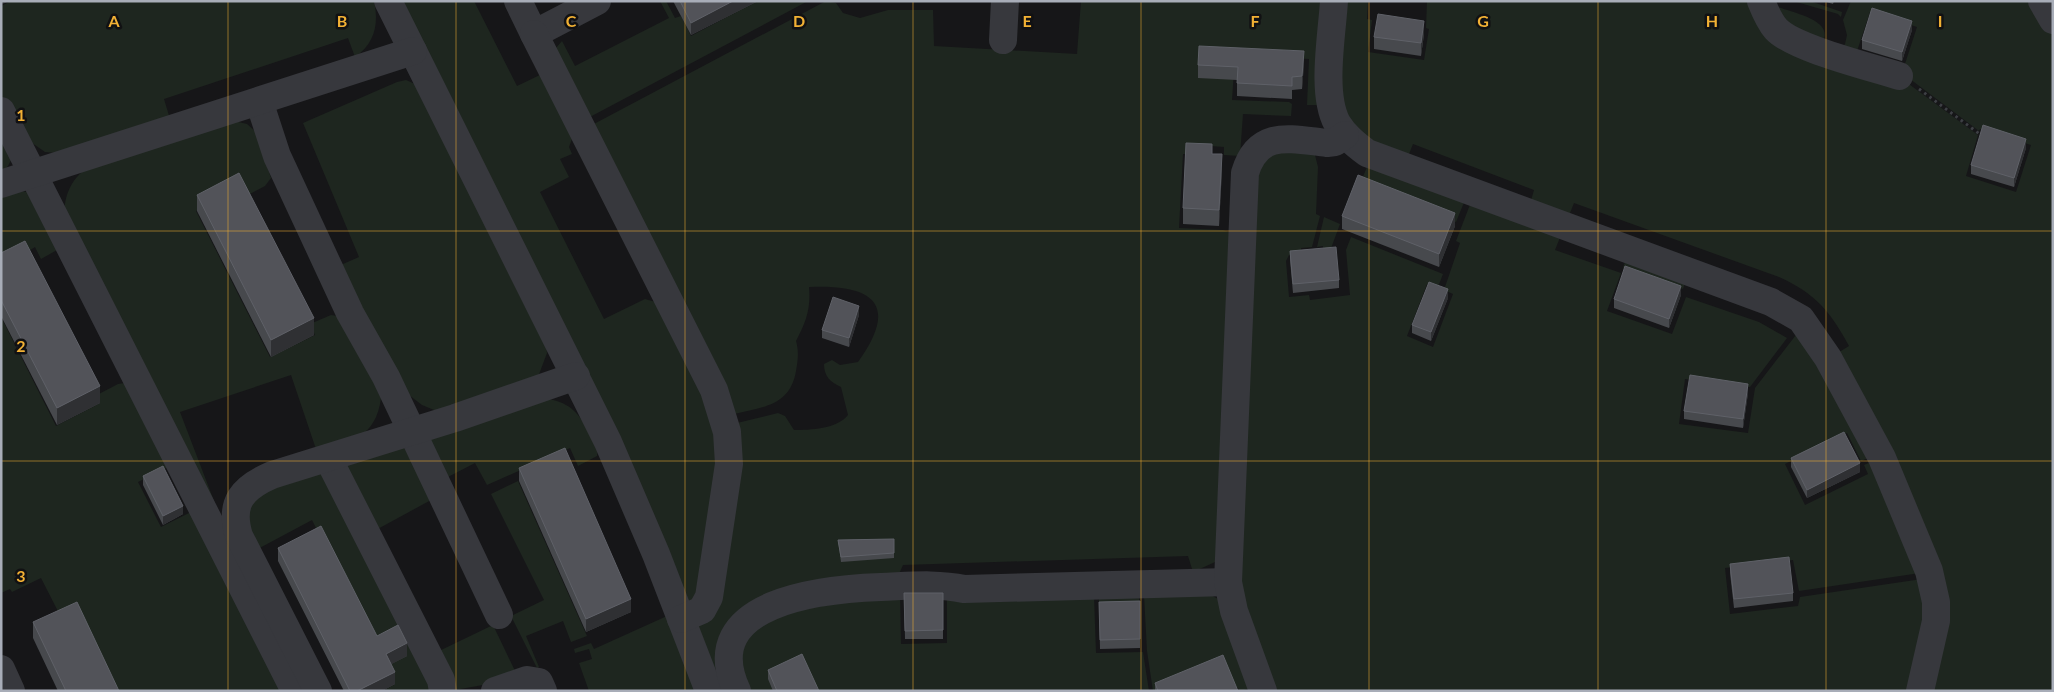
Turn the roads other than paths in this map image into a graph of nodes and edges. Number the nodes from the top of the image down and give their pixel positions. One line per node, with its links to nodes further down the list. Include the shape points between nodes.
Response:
1 (388, 1): 11 (lane)
2 (518, 1): 9 (lane)
3 (597, 1): 9 (lane)
4 (1005, 1): 10 (lane)
5 (1334, 1): 15 (lane, via 1329,93 1336,122)
6 (1761, 1): 12 (lane, via 1776,29 1787,38)
7 (2042, 1): 8 (lane)
8 (2053, 20)
9 (534, 34): 23 (lane, via 714,390 727,432 730,464 709,597 702,610)
10 (1003, 40)
11 (413, 51): 13 (lane); 18 (lane)
12 (1899, 76)
13 (259, 101): 16 (lane); 19 (lane, via 277,156 350,313 386,377)
14 (1, 112): 16 (lane)
15 (1346, 135): 21 (lane, via 1326,143 1272,140 1256,150 1245,173); 34 (lane, via 1382,159 1770,302 1801,319 1828,358 1882,458 1929,570 1936,602 1936,621)
16 (34, 174): 17 (lane); 26 (lane)
17 (1, 184)
18 (576, 376): 19 (lane); 23 (lane, via 656,554)
19 (411, 432): 20 (lane); 22 (lane)
20 (328, 458): 27 (lane, via 257,482 240,498 234,521 247,553); 28 (lane)
21 (1228, 582): 32 (lane, via 964,589 947,585 896,586 826,590 802,595 760,611 743,624 728,658 731,679); 33 (lane, via 1234,611)
22 (499, 615)
23 (680, 619): 31 (lane)
24 (1, 669): 25 (lane)
25 (11, 691)
26 (295, 691)
27 (318, 691)
28 (443, 691)
29 (495, 691): 30 (lane, via 531,679 539,682)
30 (543, 691)
31 (709, 691)
32 (737, 691)
33 (1263, 691)
34 (1920, 691)

